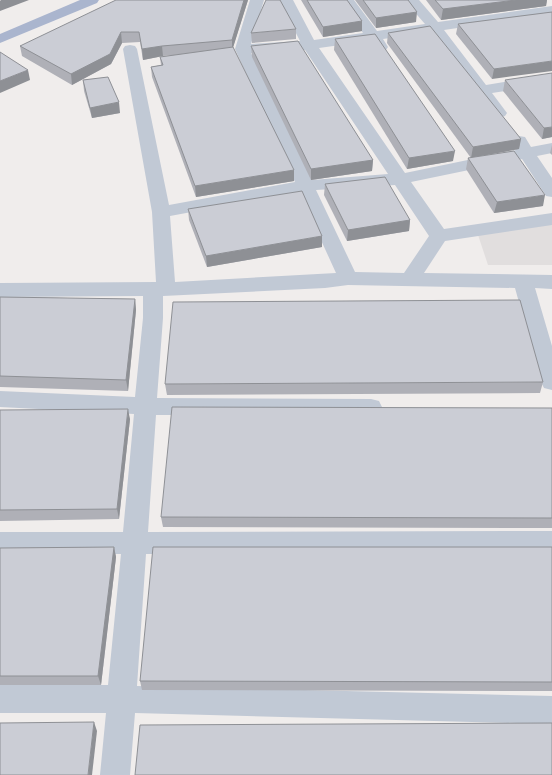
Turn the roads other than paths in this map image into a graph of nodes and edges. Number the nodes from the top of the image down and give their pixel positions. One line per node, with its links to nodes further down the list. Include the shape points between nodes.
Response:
1 (92, 0): 9 (main road)
2 (257, 0): 12 (street)
3 (286, 0): 10 (street)
4 (347, 0): 8 (street)
5 (411, 0): 7 (street)
6 (552, 10): 7 (street)
7 (434, 26): 8 (street); 15 (street)
8 (374, 36): 10 (street); 13 (street)
9 (0, 39)
10 (309, 45): 12 (street); 18 (street)
11 (130, 49): 21 (street)
12 (242, 49): 19 (street)
13 (391, 62)
14 (552, 79): 15 (street)
15 (482, 90): 17 (street)
16 (552, 148): 17 (street)
17 (527, 152): 18 (street, via 456,160); 20 (street)
18 (399, 179): 19 (street); 23 (street)
19 (304, 186): 21 (street); 24 (street)
20 (552, 192)
21 (161, 212): 28 (street)
22 (552, 219): 23 (street)
23 (439, 236): 25 (street)
24 (348, 278): 25 (street); 28 (street)
25 (410, 280): 26 (street)
26 (523, 282): 27 (street); 30 (street)
27 (552, 282)
28 (160, 289): 29 (street); 32 (street, via 153,318)
29 (0, 290)
30 (552, 382)
31 (0, 399): 32 (street)
32 (145, 406): 33 (street); 36 (street)
33 (392, 408)
34 (552, 542): 36 (street)
35 (0, 543): 36 (street)
36 (134, 543): 38 (street)
37 (0, 699): 38 (street)
38 (122, 699): 39 (street); 40 (street)
39 (552, 710)
40 (115, 775)

